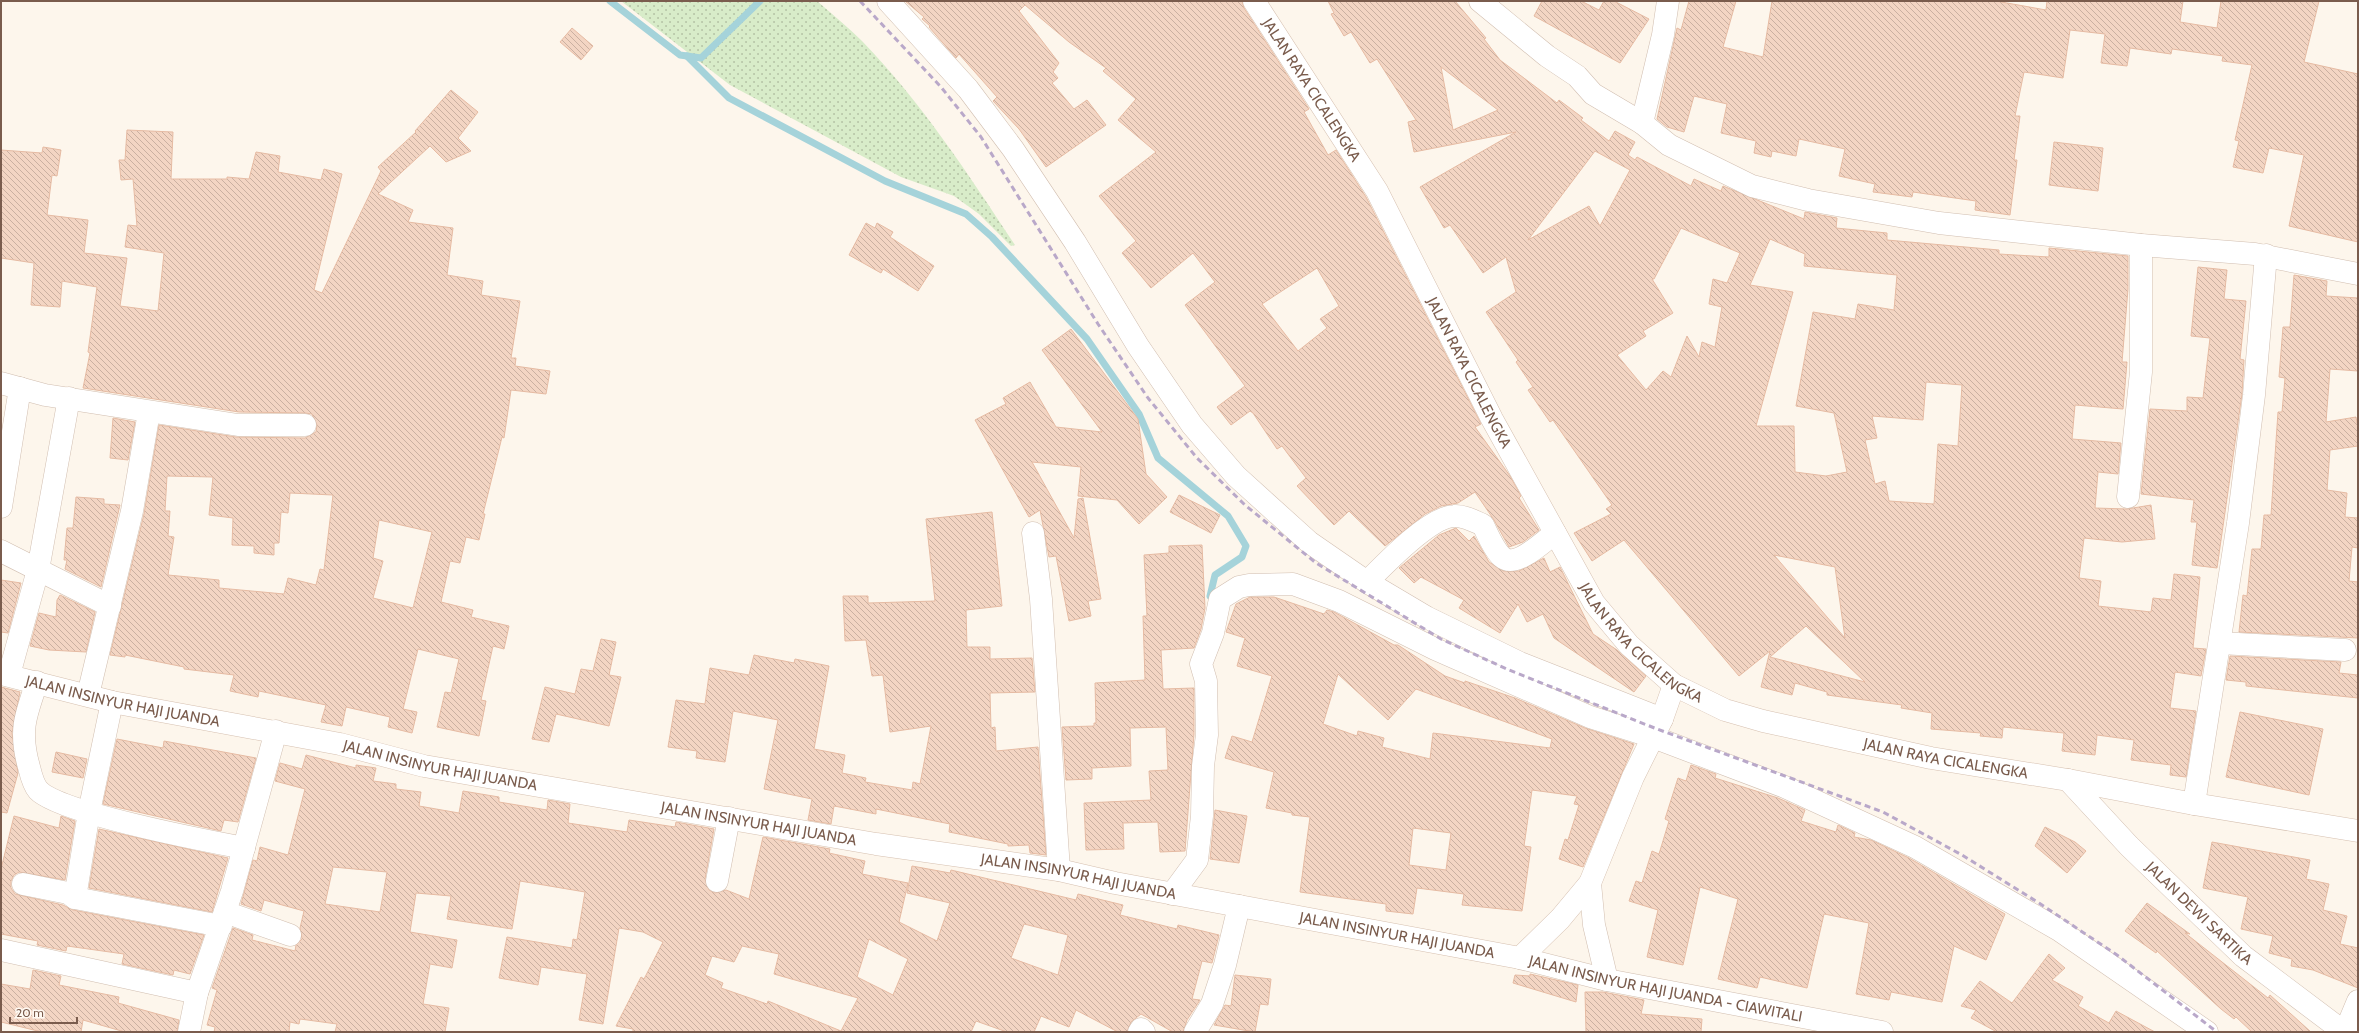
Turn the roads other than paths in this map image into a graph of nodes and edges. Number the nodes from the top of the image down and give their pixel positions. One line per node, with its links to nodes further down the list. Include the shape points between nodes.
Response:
1 (888, 1): 19 (street, via 968,89 1013,149 1075,242 1138,346 1192,425 1236,476 1310,542)
2 (1254, 1): 16 (street, JALAN RAYA CICALENGKA, via 1377,191 1492,420)
3 (1480, 1): 5 (street, via 1547,56 1577,76 1593,94)
4 (1668, 1): 5 (street, via 1663,35)
5 (1642, 123): 6 (street, via 1669,145 1711,167 1752,186 1808,200 1939,223)
6 (2141, 246): 7 (street, via 2174,246); 13 (street, via 2140,372)
7 (2266, 256): 8 (street); 21 (street, via 2247,458)
8 (2358, 274)
9 (11, 386): 10 (street, via 44,395); 14 (street)
10 (69, 398): 11 (street); 18 (street)
11 (150, 412): 12 (street, via 238,425); 20 (street, via 132,511)
12 (305, 425)
13 (2128, 498)
14 (1, 507)
15 (1032, 533): 36 (street, via 1041,599)
16 (1555, 533): 19 (street, via 1526,555 1516,560 1508,560 1502,557 1483,525 1454,516 1444,518 1409,542); 25 (street, JALAN RAYA CICALENGKA, via 1594,603 1629,645)
17 (1, 551): 18 (street)
18 (38, 570): 20 (street); 23 (street)
19 (1366, 582): 28 (street, via 1426,617)
20 (110, 606): 26 (street)
21 (2220, 643): 22 (street); 31 (street)
22 (2345, 650)
23 (5, 674): 24 (street, JALAN INSINYUR HAJI JUANDA)
24 (37, 682): 26 (street, JALAN INSINYUR HAJI JUANDA); 32 (street, via 24,719 25,755 33,781 38,790 45,795)
25 (1674, 685): 28 (street); 30 (street, JALAN RAYA CICALENGKA, via 1724,710 1763,721 1931,758)
26 (88, 695): 27 (street, JALAN INSINYUR HAJI JUANDA)
27 (112, 702): 29 (street, JALAN INSINYUR HAJI JUANDA); 32 (street)
28 (1657, 728): 38 (street, via 1633,777); 40 (street, via 1590,717 1435,649 1339,602 1293,584 1238,587 1220,599 1213,633 1204,653 1202,664 1206,681 1207,735 1197,860); 55 (street, via 1915,847 2059,930)
29 (276, 731): 33 (street, JALAN INSINYUR HAJI JUANDA, via 340,744 424,766); 35 (street)
30 (2068, 780): 31 (street, JALAN RAYA CICALENGKA); 56 (street, JALAN DEWI SARTIKA, via 2129,846 2243,956)
31 (2194, 804): 34 (street, JALAN RAYA CICALENGKA)
32 (89, 812): 35 (street, via 167,833); 41 (street)
33 (729, 818): 36 (street, JALAN INSINYUR HAJI JUANDA, via 876,844); 37 (street)
34 (2358, 831)
35 (244, 848): 43 (street)
36 (1059, 870): 40 (street, JALAN INSINYUR HAJI JUANDA)
37 (717, 881)
38 (1590, 883): 46 (street, via 1560,919); 47 (street, via 1594,925)
39 (23, 884): 41 (street, via 68,893)
40 (1172, 894): 42 (street, JALAN INSINYUR HAJI JUANDA)
41 (75, 898): 43 (street)
42 (1239, 906): 46 (street, JALAN INSINYUR HAJI JUANDA); 53 (street, via 1225,965 1212,1004)
43 (223, 919): 44 (street); 48 (street)
44 (290, 935)
45 (1, 950): 48 (street)
46 (1520, 958): 47 (street, JALAN INSINYUR HAJI JUANDA - CIAWITALI)
47 (1607, 980): 54 (street, JALAN INSINYUR HAJI JUANDA - CIAWITALI)
48 (197, 993): 50 (street)
49 (2358, 1001): 56 (street)
50 (188, 1032)
51 (1139, 1032): 52 (street, via 1141,1029)
52 (1144, 1032)
53 (1194, 1032)
54 (1882, 1032)
55 (2207, 1032)
56 (2345, 1032)

